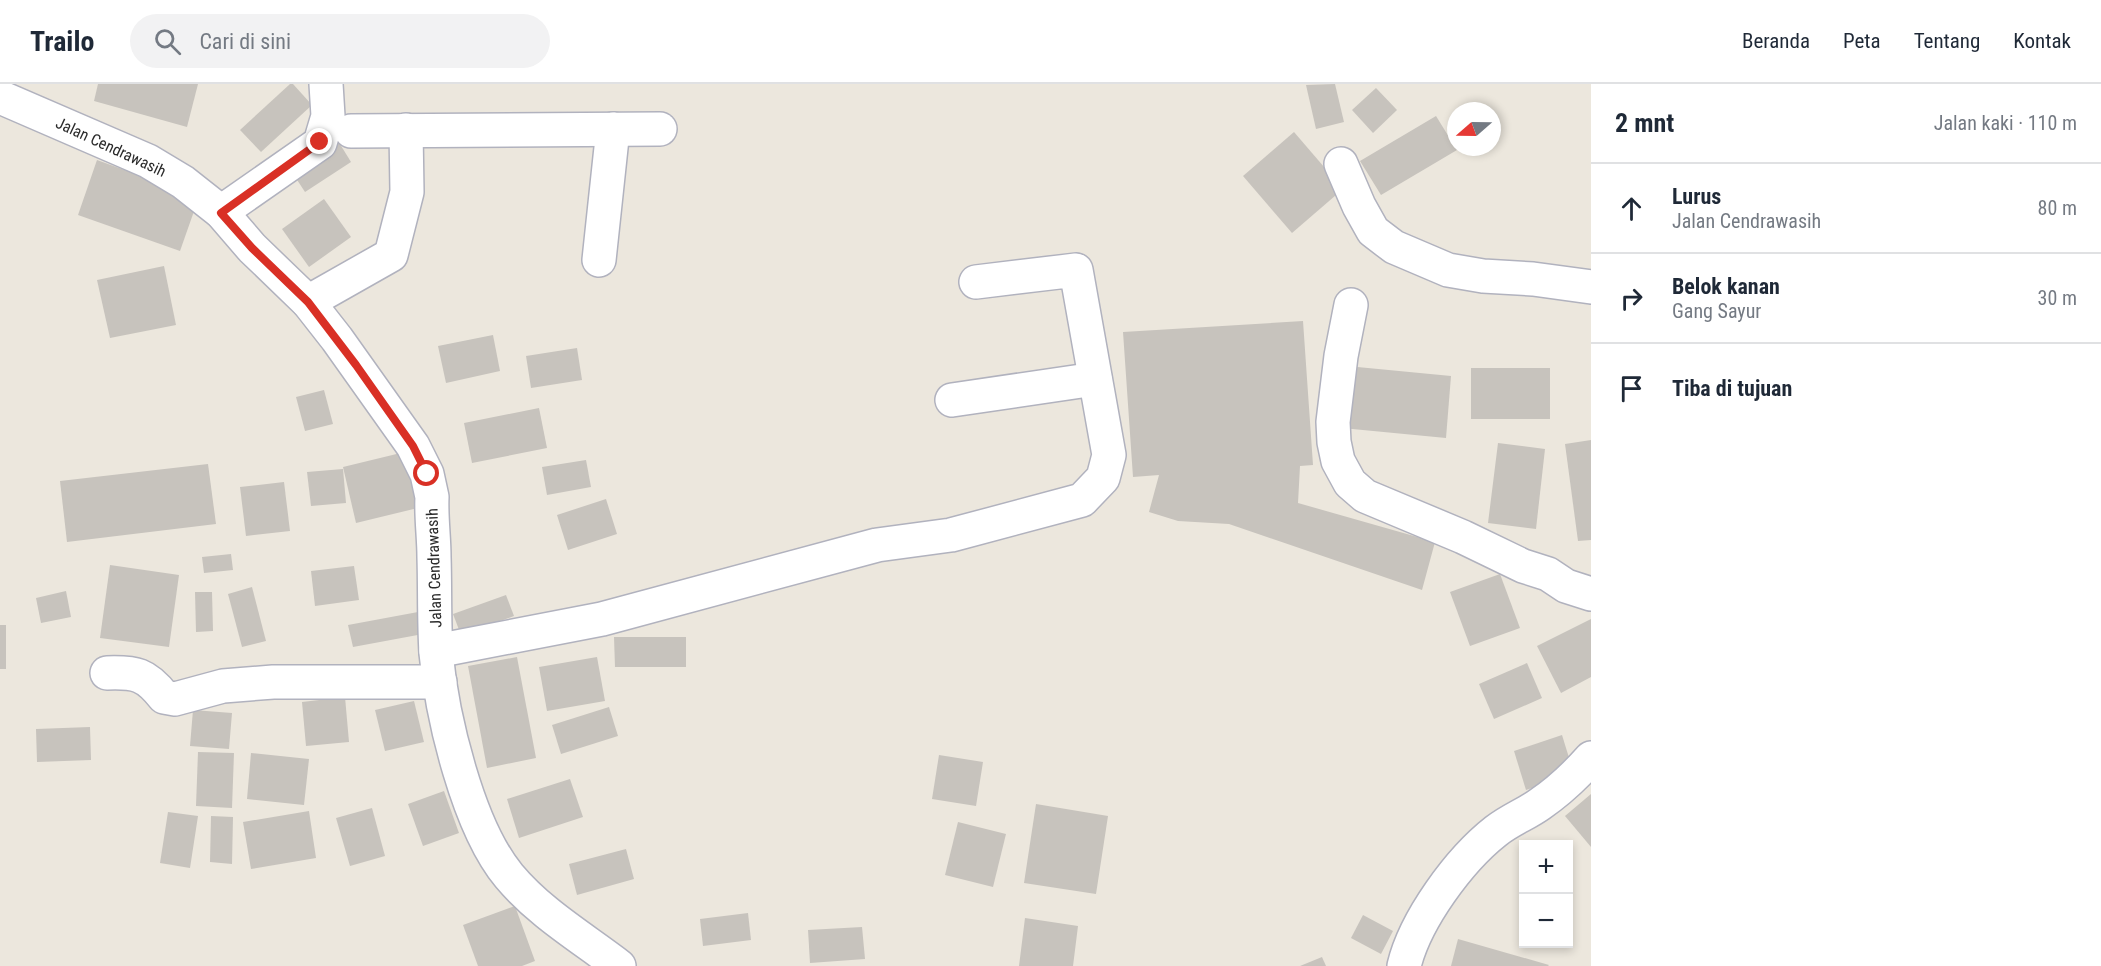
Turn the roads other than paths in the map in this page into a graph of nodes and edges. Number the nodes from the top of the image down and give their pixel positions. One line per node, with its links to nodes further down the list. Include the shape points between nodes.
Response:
1 (326, 84): 8 (street, via 328,116 320,142)
2 (0, 97): 8 (street, Jalan Cendrawasih, via 147,161 183,182)
3 (613, 129): 4 (street); 5 (street); 9 (street)
4 (660, 129)
5 (406, 130): 6 (street); 12 (street, via 407,192 391,255)
6 (351, 131)
7 (1341, 164): 11 (street, via 1373,231 1394,247 1448,270)
8 (221, 213): 12 (street, Jalan Cendrawasih)
9 (599, 260)
10 (976, 282): 14 (street, via 1076,270)
11 (1591, 287)
12 (308, 302): 17 (street, Jalan Cendrawasih, via 413,446 427,474 432,497)
13 (1351, 305): 16 (street, via 1333,422 1338,461 1350,483 1365,496)
14 (1095, 380): 15 (street); 17 (street, via 1109,455 1103,478 1082,500 951,535 877,544)
15 (952, 400)
16 (1591, 594)
17 (438, 666): 18 (street, via 223,686 175,699 164,697 140,675); 20 (street, Jalan Cendrawasih, via 448,728 462,778 492,851 525,894)
18 (107, 673)
19 (1591, 758): 21 (street, via 1566,785 1496,831 1469,858 1434,900 1413,938)
20 (619, 966)
21 (1404, 966)

